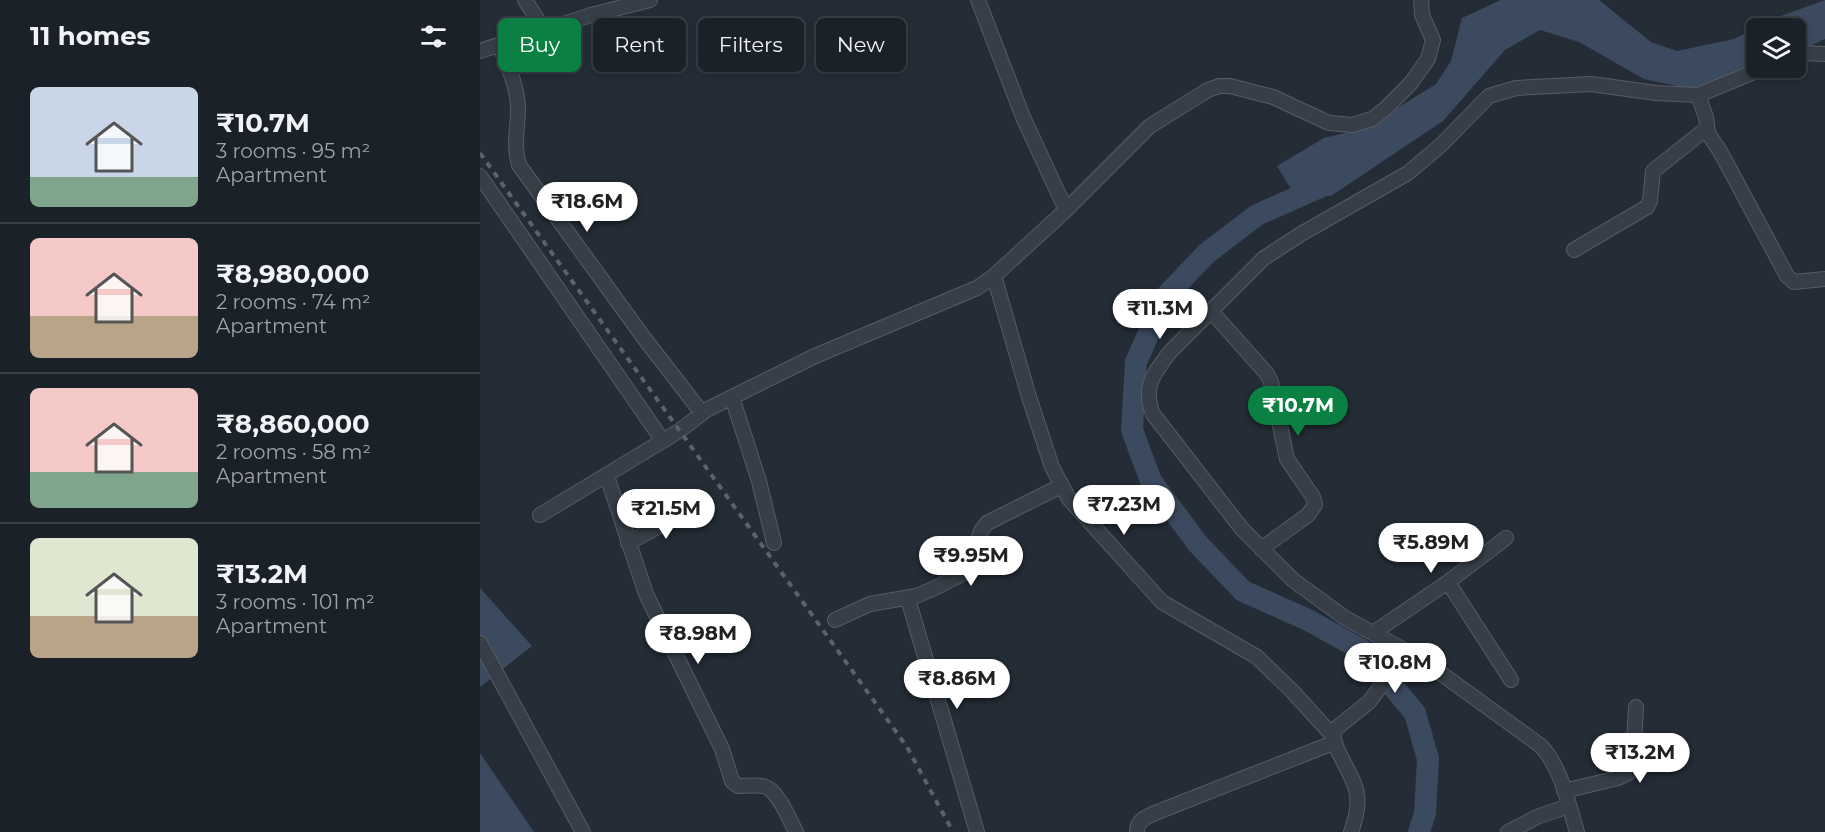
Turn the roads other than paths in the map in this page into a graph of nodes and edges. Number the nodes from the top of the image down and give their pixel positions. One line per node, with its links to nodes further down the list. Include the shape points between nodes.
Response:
1 (525, 0): 6 (street)
2 (650, 0): 5 (street)
3 (978, 0): 18 (street, via 1023,117)
4 (1421, 0): 18 (street, via 1422,15 1433,40 1428,59 1411,83 1372,119 1353,125 1329,123 1273,97 1219,86 1150,126)
5 (631, 2): 7 (street)
6 (536, 18)
7 (581, 18)
8 (498, 46): 9 (street)
9 (480, 51)
10 (1806, 53): 11 (street)
11 (1825, 54)
12 (509, 72): 24 (street, via 518,108 515,148 519,165)
13 (1746, 75): 14 (street)
14 (1698, 94): 15 (street); 22 (street, via 1591,84 1516,88 1489,96 1408,173 1264,258)
15 (1706, 129): 19 (street, via 1653,171 1647,207); 21 (street, via 1787,276 1794,282)
16 (480, 176): 17 (street)
17 (486, 196): 25 (street)
18 (1066, 210): 20 (street)
19 (1574, 250)
20 (994, 276): 23 (street, via 976,288 863,335); 27 (street, via 1029,397)
21 (1825, 279)
22 (1211, 311): 33 (street, via 1267,374 1287,459 1315,505 1308,515); 33 (street, via 1157,369 1148,391 1148,403)
23 (732, 397): 24 (street); 32 (street)
24 (702, 413): 25 (street)
25 (663, 441): 26 (street)
26 (607, 476): 29 (street); 31 (street)
27 (1061, 486): 35 (street, via 987,523 966,572); 42 (street, via 1082,516 1162,602 1257,657)
28 (689, 510): 31 (street)
29 (540, 515)
30 (1506, 538): 34 (street)
31 (628, 543): 46 (street, via 646,594 722,749 732,781 738,786 771,789)
32 (774, 543)
33 (1261, 549): 37 (street, via 1293,580)
34 (1448, 582): 37 (street); 40 (street)
35 (908, 599): 36 (street, via 870,604); 47 (street)
36 (835, 620)
37 (1373, 633): 39 (street)
38 (480, 643): 45 (street)
39 (1407, 652): 42 (street, via 1369,702 1334,730); 43 (street, via 1541,746 1551,757)
40 (1511, 680)
41 (1636, 707): 43 (street, via 1633,762 1628,773)
42 (1333, 739): 48 (street, via 1155,813 1140,821); 49 (street, via 1358,796)
43 (1564, 791): 44 (street)
44 (1569, 806): 50 (street); 51 (street)
45 (583, 832)
46 (796, 832)
47 (977, 832)
48 (1137, 832)
49 (1351, 832)
50 (1508, 832)
51 (1577, 832)

